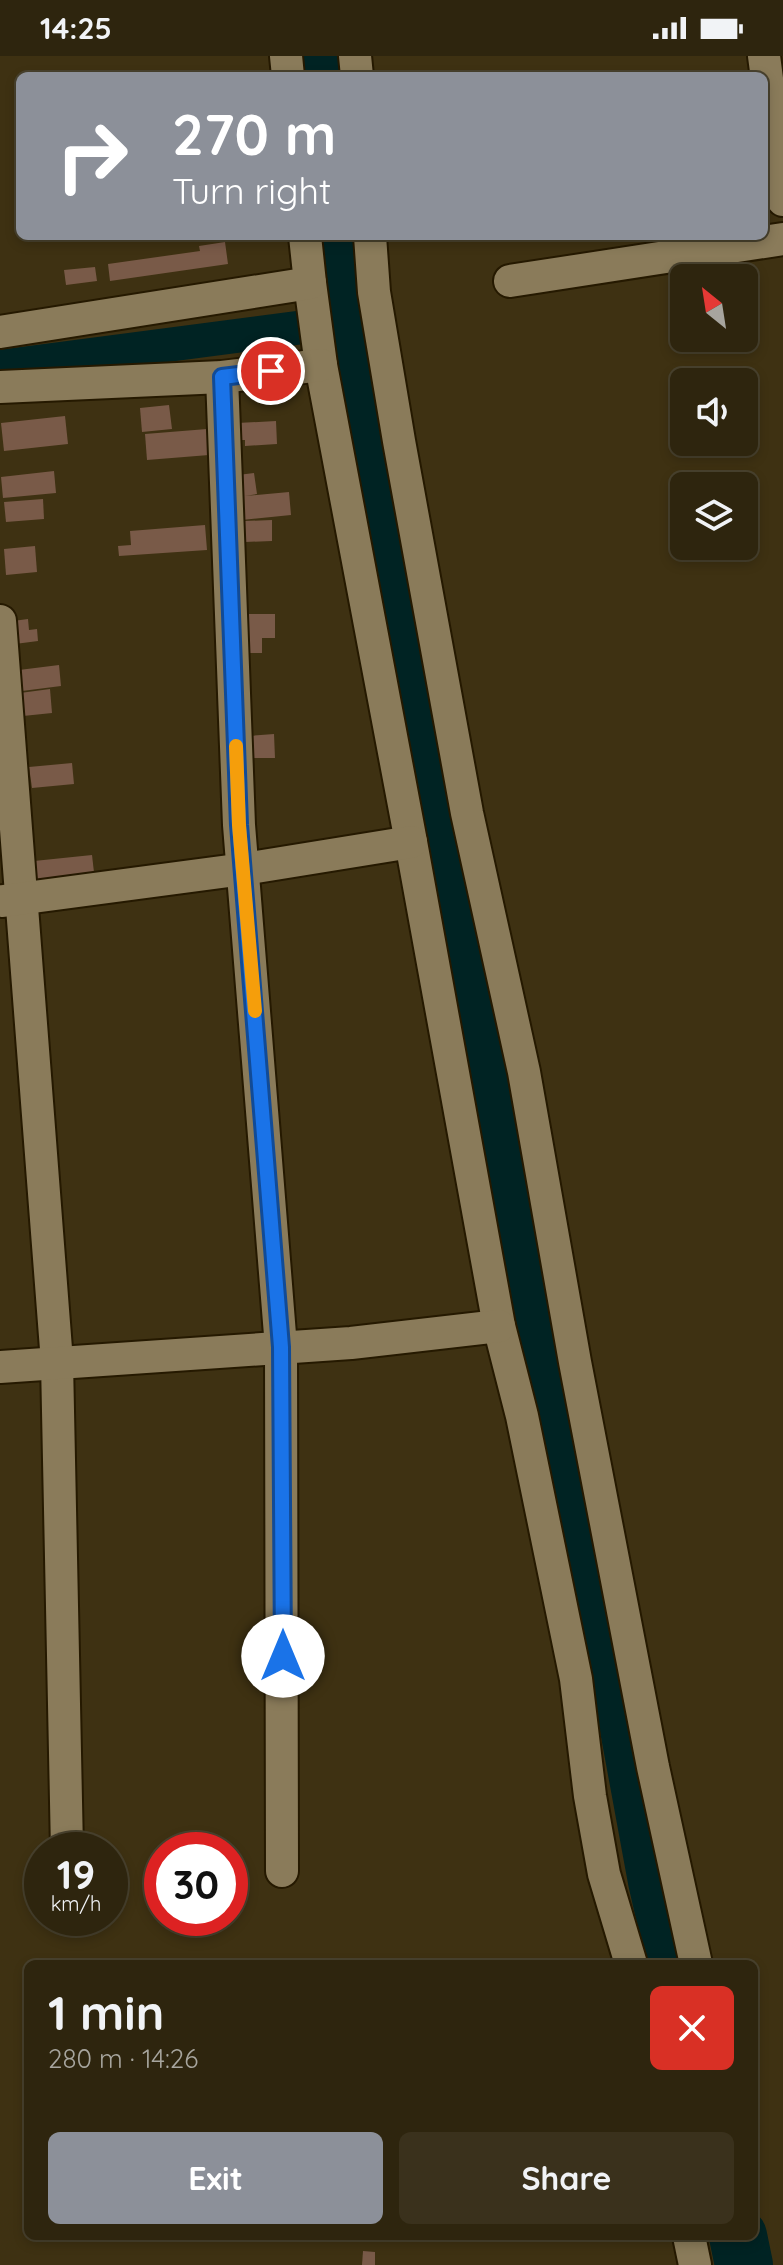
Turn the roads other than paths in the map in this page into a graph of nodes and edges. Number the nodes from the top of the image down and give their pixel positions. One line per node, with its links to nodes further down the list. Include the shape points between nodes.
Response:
1 (768, 86): 2 (street)
2 (783, 200)
3 (783, 239): 6 (street)
4 (305, 240): 7 (street)
5 (370, 240): 23 (street, via 396,426 467,813 524,1072 653,1767)
6 (510, 281)
7 (310, 283): 8 (street); 9 (street)
8 (0, 332)
9 (321, 365): 10 (street); 13 (street)
10 (222, 377): 11 (street); 14 (street)
11 (0, 387)
12 (0, 621): 15 (street)
13 (411, 842): 14 (street); 16 (street)
14 (244, 869): 15 (street); 17 (street)
15 (11, 900): 18 (street)
16 (499, 1326): 17 (street); 22 (street, via 576,1679 604,1874)
17 (281, 1347): 18 (street); 21 (street)
18 (57, 1362): 19 (street); 20 (street)
19 (0, 1367)
20 (67, 1832)
21 (282, 1871)
22 (630, 1960)
23 (695, 1960)
24 (690, 2240): 25 (street)
25 (695, 2265)

